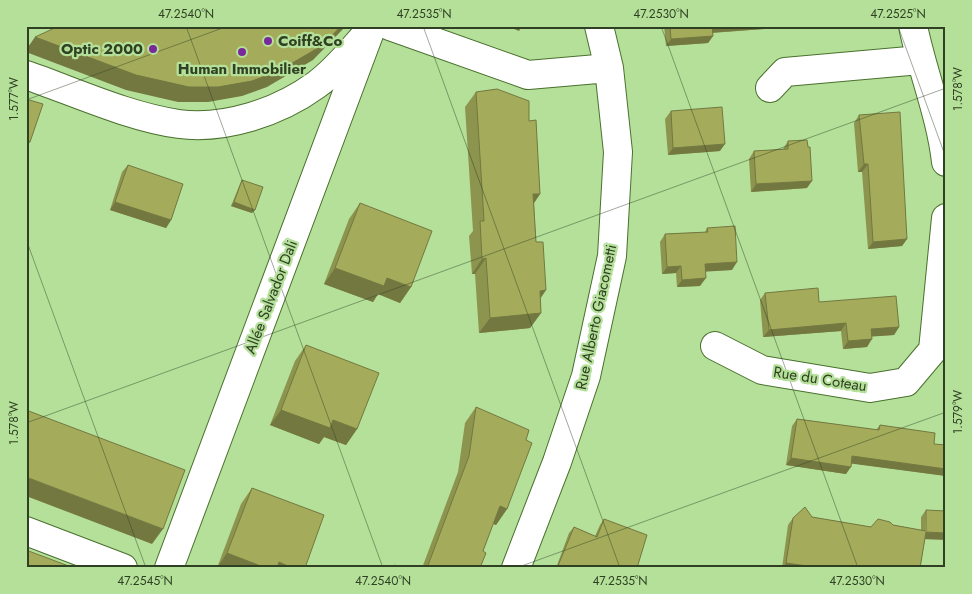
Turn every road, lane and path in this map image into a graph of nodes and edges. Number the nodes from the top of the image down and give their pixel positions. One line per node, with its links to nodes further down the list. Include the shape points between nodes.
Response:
1 (372, 26): 7 (street, Allée Salvador Dali, via 337,66 307,92 257,115 218,123 180,124 150,118); 14 (street, Allée Salvador Dali)
2 (390, 26): 6 (street, via 528,75)
3 (599, 26): 6 (street, Rue Alberto Giacometti)
4 (913, 26): 5 (street)
5 (920, 60): 8 (street, via 785,72); 9 (street, via 944,140)
6 (609, 68): 15 (street, Rue Alberto Giacometti, via 618,152 612,256 586,376)
7 (26, 75)
8 (770, 88)
9 (946, 162)
10 (946, 218): 11 (street, Rue du Coteau, via 933,350 906,382 870,388 762,370)
11 (715, 346)
12 (26, 531): 13 (street)
13 (123, 568)
14 (169, 568)
15 (516, 568)

